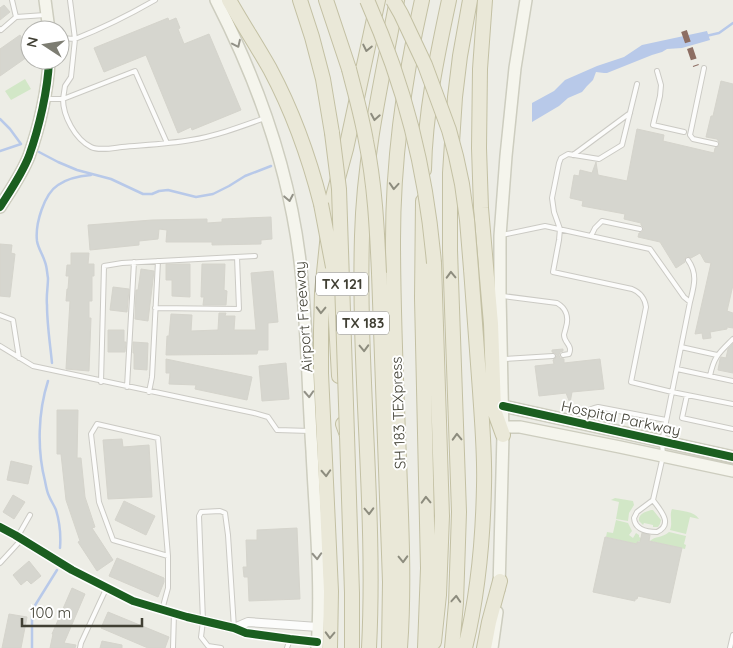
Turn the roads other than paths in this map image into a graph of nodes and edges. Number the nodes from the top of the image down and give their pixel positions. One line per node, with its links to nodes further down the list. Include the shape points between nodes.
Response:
1 (12, 0): 19 (lane)
2 (45, 0): 18 (main road)
3 (70, 0): 23 (lane)
4 (155, 0): 23 (lane)
5 (216, 0): 31 (main road, Airport Freeway, one-way to 31)
6 (229, 0): 73 (highway, bridge, via 270,70 312,168 333,267 341,416)
7 (300, 0): 73 (highway, TX 121, bridge, via 323,79 332,133 338,189)
8 (326, 0): 100 (highway, bridge, via 349,70 366,142 377,224)
9 (367, 0): 103 (highway, bridge, via 386,43 413,131 427,198 434,263 442,516 439,595)
10 (378, 0): 93 (highway, one-way to 93, via 331,204 322,292 321,373 331,591)
11 (393, 0): 105 (highway, bridge, via 425,65 448,130 462,184 467,220 484,484 479,566)
12 (397, 0): 99 (highway, TX 183, one-way to 99, via 371,142 362,235 371,570)
13 (422, 0): 101 (highway, SH 183 TEXpress, one-way to 101, via 401,113 394,198 403,567)
14 (449, 0): 102 (highway, SH 183 TEXpress, one-way to 14, via 428,568 422,298 424,158 427,120)
15 (470, 0): 104 (highway, one-way to 15, via 459,512 450,181 455,97)
16 (485, 0): 72 (highway, via 480,69 481,208 491,324 494,410)
17 (526, 0): 39 (main road, via 515,68)
18 (47, 15): 19 (lane); 20 (main road)
19 (16, 17): 21 (lane)
20 (48, 20)
21 (0, 30)
22 (70, 38): 23 (lane)
23 (75, 38): 29 (lane, via 71,77 65,86)
24 (704, 68): 34 (lane, via 690,135 693,139)
25 (48, 70): 28 (main road)
26 (656, 71): 32 (lane, via 661,85 653,125)
27 (637, 84): 30 (lane)
28 (44, 99): 29 (lane); 36 (main road, via 29,156)
29 (63, 99): 33 (lane, via 70,124 80,139 92,148); 33 (lane, via 135,71)
30 (630, 113): 35 (lane); 35 (lane, via 622,145 599,159)
31 (267, 117): 33 (lane, via 210,136); 71 (main road, Airport Freeway, one-way to 71, via 286,186 301,269)
32 (684, 132)
33 (166, 143)
34 (716, 144)
35 (573, 155): 37 (lane, via 561,158 552,198)
36 (0, 208)
37 (560, 229): 39 (lane, via 544,226); 40 (lane); 64 (lane, via 553,272 639,294 646,307 632,382)
38 (640, 229): 40 (lane, via 602,222)
39 (500, 236): 46 (main road)
40 (591, 236): 47 (lane, via 650,249)
41 (254, 256): 42 (lane)
42 (237, 257): 44 (lane); 48 (lane, via 239,309)
43 (688, 260): 47 (lane, via 693,267 694,283)
44 (158, 261): 45 (lane); 48 (lane)
45 (134, 262): 61 (lane, via 104,266); 62 (lane)
46 (500, 295): 53 (lane, via 562,306 567,322 564,338 571,351); 57 (main road)
47 (690, 302): 52 (lane)
48 (155, 308): 63 (lane)
49 (0, 315): 56 (lane, via 13,320)
50 (733, 339): 54 (lane)
51 (0, 346): 56 (lane)
52 (681, 347): 54 (lane); 58 (lane)
53 (563, 355)
54 (717, 355): 59 (lane)
55 (553, 356): 57 (lane)
56 (20, 358): 61 (lane, via 33,366)
57 (501, 359): 67 (main road)
58 (677, 369): 59 (lane); 64 (lane)
59 (710, 376): 60 (lane)
60 (733, 381)
61 (101, 382): 62 (lane)
62 (127, 387): 63 (lane)
63 (149, 392): 71 (lane, via 268,417 277,430)
64 (672, 392): 65 (lane); 68 (lane)
65 (687, 395): 66 (lane); 70 (lane, via 682,418)
66 (733, 404)
67 (503, 406): 69 (main road, Hospital Parkway); 72 (main road)
68 (666, 420): 69 (lane, via 598,407 586,412); 74 (lane)
69 (580, 424): 74 (main road, Hospital Parkway)
70 (733, 429)
71 (310, 431): 89 (main road, Airport Freeway, one-way to 89)
72 (503, 431): 75 (main road, Hospital Parkway, via 520,427); 84 (main road)
73 (347, 435): 98 (highway, TX 121)
74 (662, 442): 75 (lane); 76 (main road, Hospital Parkway)
75 (663, 456): 77 (main road, Hospital Parkway); 78 (lane)
76 (733, 457)
77 (733, 471)
78 (653, 500): 78 (lane, via 637,512 634,521 641,529 657,532 664,527 665,521)
79 (30, 515): 81 (lane)
80 (0, 527): 81 (street)
81 (20, 537): 83 (lane); 85 (street)
82 (168, 556): 82 (lane, via 158,438 97,424 91,434 99,502 114,540); 86 (lane, via 168,588)
83 (0, 563)
84 (500, 581): 106 (highway); 107 (main road)
85 (107, 588): 86 (street); 94 (lane)
86 (162, 610): 87 (street)
87 (174, 614): 88 (street); 95 (lane)
88 (203, 621): 90 (street); 90 (lane, via 199,516 201,512 220,511 225,513 228,535); 96 (lane, via 201,637 208,646)
89 (318, 627): 90 (street, via 248,622); 93 (main road, Airport Freeway)
90 (234, 628): 92 (street)
91 (733, 635): 108 (lane)
92 (290, 640): 93 (street); 97 (lane)
93 (321, 646)
94 (80, 648)
95 (173, 648)
96 (221, 648)
97 (287, 648)
98 (352, 648)
99 (369, 648)
100 (390, 648)
101 (400, 648)
102 (425, 648)
103 (432, 648)
104 (452, 648)
105 (464, 648)
106 (484, 648)
107 (492, 648)
108 (730, 648)

